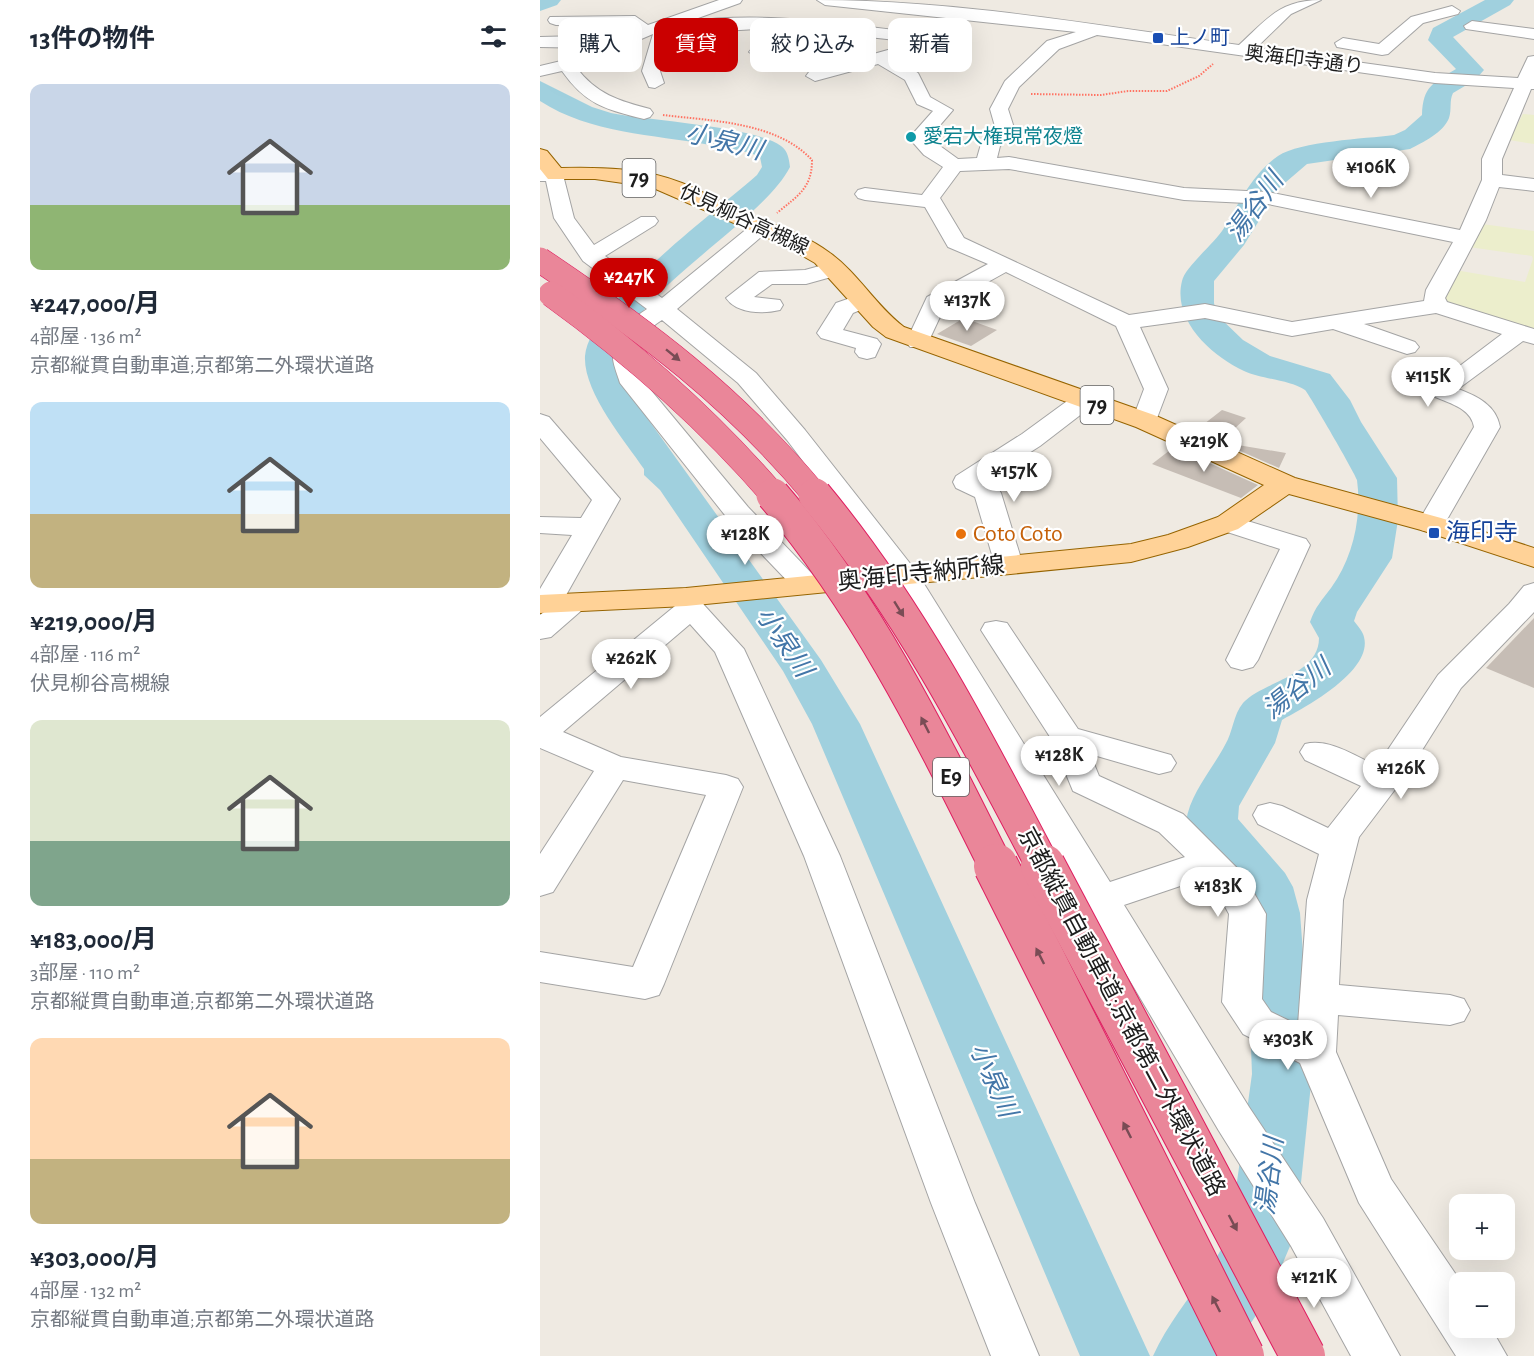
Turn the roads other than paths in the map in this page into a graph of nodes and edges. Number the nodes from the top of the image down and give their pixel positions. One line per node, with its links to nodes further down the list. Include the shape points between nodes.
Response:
1 (734, 0): 6 (street)
2 (833, 0): 7 (street, 奥海印寺通り)
3 (1313, 0): 17 (street, via 1285,11)
4 (680, 4): 6 (street)
5 (1452, 11): 22 (street, via 1417,21)
6 (698, 13): 12 (street)
7 (958, 13): 8 (street); 13 (street, 奥海印寺通り)
8 (951, 18)
9 (556, 20): 12 (street, via 635,21)
10 (750, 24): 12 (street, via 705,23)
11 (1473, 26): 16 (street)
12 (653, 30): 15 (street); 32 (street, via 663,34 651,71)
13 (1095, 31): 23 (street, 奥海印寺通り); 36 (street, via 1053,45 1011,85 999,109 1006,130 991,144)
14 (1352, 32): 22 (street)
15 (642, 34)
16 (1534, 34)
17 (1258, 35): 18 (street); 23 (street)
18 (1281, 38)
19 (540, 42): 20 (street)
20 (558, 42)
21 (1323, 42): 22 (street)
22 (1389, 44): 28 (street)
23 (1235, 51): 28 (street, 奥海印寺通り)
24 (888, 56): 25 (street)
25 (880, 58): 31 (street); 37 (street, via 912,77 923,100 944,110 918,138)
26 (1534, 61): 33 (street)
27 (558, 67): 29 (street)
28 (1378, 70): 33 (street, 奥海印寺通り)
29 (543, 71)
30 (571, 72): 34 (street, via 584,91 597,99)
31 (815, 76)
32 (655, 83)
33 (1529, 84): 39 (street, via 1492,159)
34 (644, 113)
35 (540, 155): 38 (main road)
36 (986, 162): 37 (street); 45 (street, via 1184,194 1260,197)
37 (954, 165): 42 (street, via 936,186 930,198)
38 (548, 175): 44 (main road, 伏見柳谷高槻線 / 79, via 595,173 652,181); 46 (street, via 564,218)
39 (1492, 180): 40 (street); 45 (street)
40 (1534, 185)
41 (865, 194): 42 (street)
42 (933, 202): 48 (street, via 956,242)
43 (648, 221): 46 (street)
44 (759, 226): 49 (main road, 伏見柳谷高槻線 / 79, via 792,240); 54 (street)
45 (1466, 238): 53 (street, via 1437,290)
46 (591, 256): 54 (street)
47 (540, 260): 99 (highway, 京都縦貫自動車道;京都第二外環状道路 / E9, one-way to 99, bridge, via 660,346 729,402 840,524 950,690)
48 (1005, 264): 55 (street); 58 (street, via 935,302)
49 (834, 269): 51 (main road, 伏見柳谷高槻線 / 79); 52 (street, via 806,277 767,278 737,298 761,307)
50 (540, 286): 98 (highway, 京都縦貫自動車道;京都第二外環状道路 / E9, one-way to 50, bridge, via 913,701 852,603 748,465 695,411 640,362)
51 (862, 301): 58 (main road, 伏見柳谷高槻線 / 79, via 895,332); 60 (street, via 844,308 828,333 869,344)
52 (772, 305)
53 (1437, 306): 56 (street); 57 (street)
54 (662, 307): 73 (street, via 747,378); 74 (street, via 630,338 625,358 632,383)
55 (1126, 322): 56 (street, via 1197,311 1292,330); 62 (street, via 1156,389)
56 (1335, 323): 59 (street)
57 (1526, 335): 68 (street, via 1440,390 1487,418 1486,427)
58 (918, 342): 61 (main road, 伏見柳谷高槻線 / 79)
59 (1407, 347)
60 (867, 352)
61 (1083, 401): 62 (main road, 伏見柳谷高槻線 / 79); 72 (street, via 966,482 987,494)
62 (1146, 421): 66 (main road, 伏見柳谷高槻線 / 79)
63 (540, 422): 65 (street)
64 (540, 459): 65 (street)
65 (575, 462): 70 (street, via 606,499)
66 (1285, 484): 67 (main road, 奥海印寺納所線); 68 (main road, 伏見柳谷高槻線 / 79)
67 (1228, 523): 72 (main road, 奥海印寺納所線, via 1179,541 1131,552); 79 (street, via 1296,546)
68 (1431, 524): 71 (main road, 伏見柳谷高槻線 / 79)
69 (540, 525): 70 (street)
70 (590, 527): 77 (street)
71 (1534, 558)
72 (1009, 565): 73 (main road, 奥海印寺納所線)
73 (906, 577): 74 (main road, 奥海印寺納所線); 90 (street)
74 (798, 585): 76 (main road, 奥海印寺納所線)
75 (1534, 592): 85 (street, via 1449,682)
76 (694, 600): 77 (main road, 奥海印寺納所線); 80 (street); 97 (street, via 729,649 822,856)
77 (550, 610)
78 (996, 630): 81 (street)
79 (1242, 660)
80 (540, 735): 84 (street)
81 (1068, 740): 83 (street, via 1081,740); 88 (street, via 1085,783 1171,823)
82 (1317, 752): 85 (street)
83 (1159, 763)
84 (614, 767): 89 (street); 91 (street, via 726,787 645,984)
85 (1382, 782): 87 (street, via 1342,834)
86 (1270, 815): 87 (street)
87 (1338, 848): 92 (street, via 1325,900)
88 (1211, 862): 90 (street); 94 (street, via 1230,883 1248,914 1242,1002)
89 (540, 883)
90 (1100, 899): 100 (street, via 1307,1232)
91 (540, 967)
92 (1320, 998): 93 (street); 94 (street)
93 (1450, 1010)
94 (1286, 1038): 95 (street, via 1374,1190)
95 (1449, 1303)
96 (1471, 1338): 101 (street)
97 (1015, 1356)
98 (1242, 1356)
99 (1303, 1356)
100 (1376, 1356)
101 (1483, 1356)

